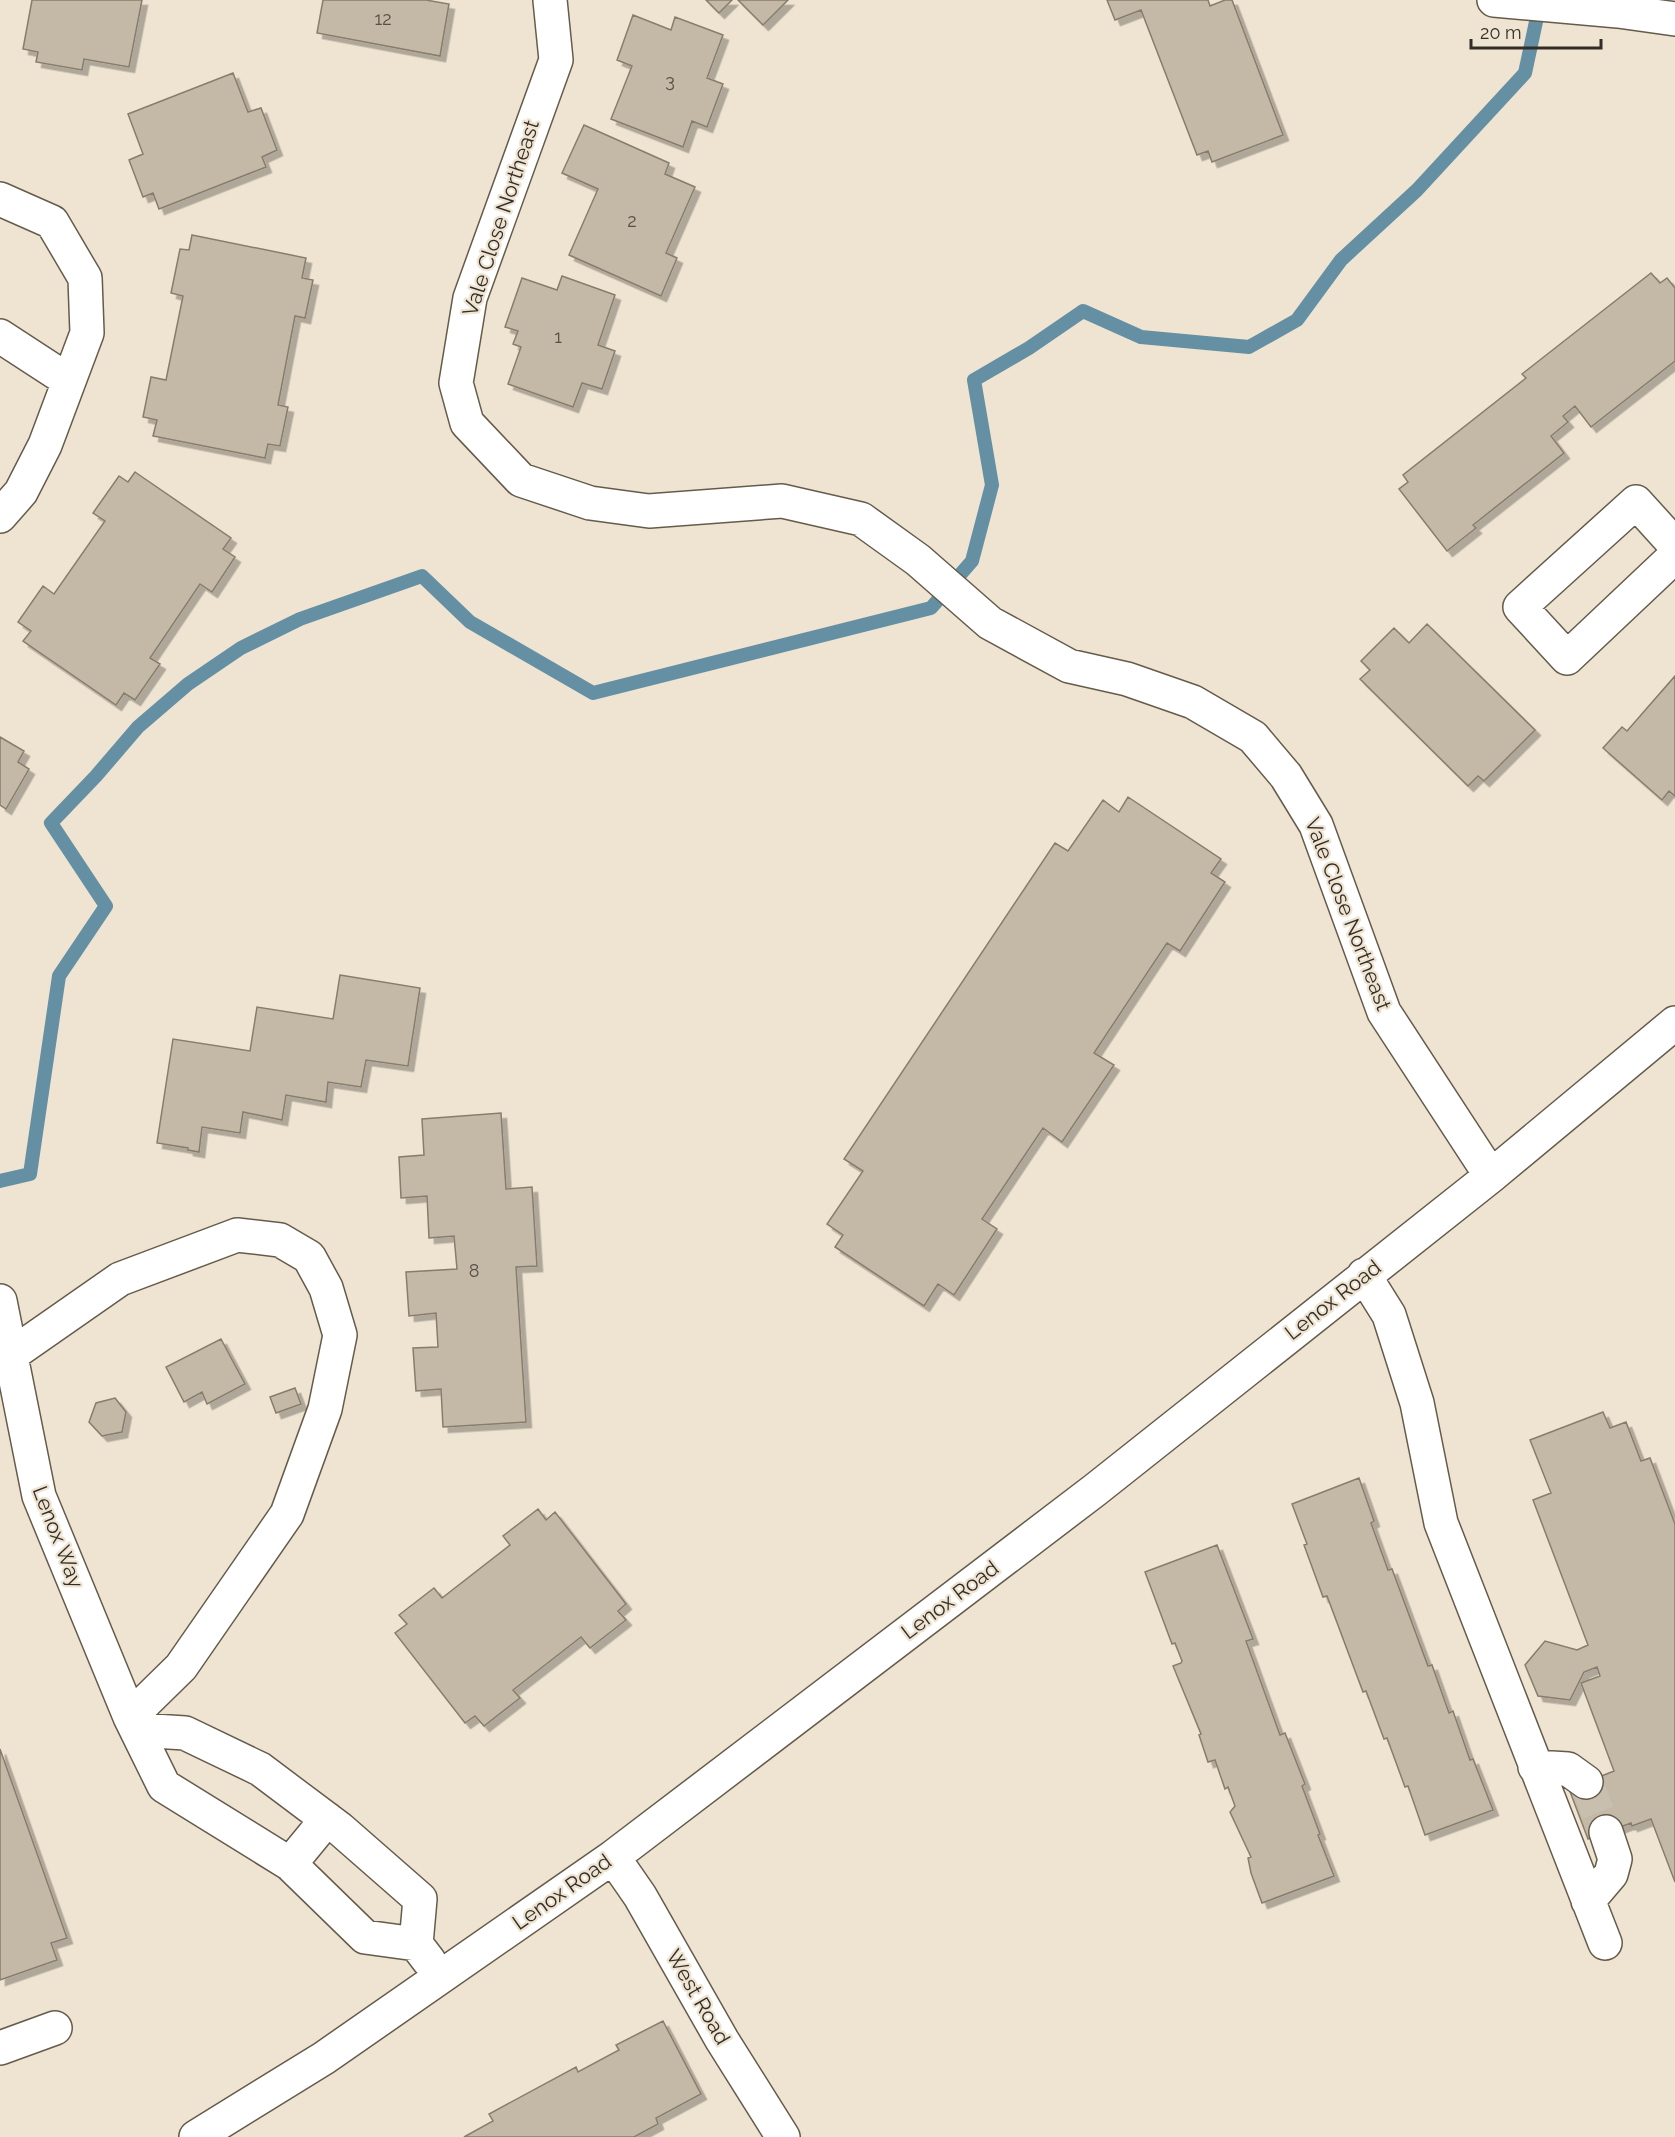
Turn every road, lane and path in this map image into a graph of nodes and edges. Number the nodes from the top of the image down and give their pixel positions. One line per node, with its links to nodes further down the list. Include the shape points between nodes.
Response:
1 (550, 0): 11 (street, Vale Close Northeast, via 556,60 470,298 456,384 467,423 521,480 590,504 649,511 782,501 861,519 918,560 990,623 1069,666 1127,679 1193,702 1253,736 1286,776 1316,825 1384,1012)
2 (1494, 0): 3 (street)
3 (1675, 20)
4 (0, 199): 6 (street, via 52,222 85,278 87,333)
5 (0, 336): 6 (street)
6 (69, 381): 7 (street, via 45,445 21,492)
7 (0, 516)
8 (1670, 528): 9 (street, via 1636,502 1520,607 1567,657)
9 (1675, 556)
10 (1675, 1023): 11 (street, Lenox Road)
11 (1491, 1176): 12 (street, Lenox Road)
12 (1364, 1275): 16 (street, via 1389,1315 1417,1403 1441,1523); 20 (street, Lenox Road, via 1095,1490)
13 (0, 1301): 14 (street, Lenox Way)
14 (11, 1355): 15 (street, Lenox Way, via 39,1496); 15 (street, via 120,1279 237,1235 280,1240 309,1257 326,1287 340,1335 326,1409 287,1515 181,1666)
15 (134, 1723): 18 (street, via 185,1733 260,1769); 21 (street, Lenox Way, via 164,1786)
16 (1535, 1767): 17 (street, via 1568,1769); 22 (street)
17 (1586, 1782)
18 (327, 1819): 21 (street); 24 (street, via 420,1899)
19 (1606, 1832): 22 (street, via 1615,1859 1611,1874)
20 (614, 1857): 25 (street, Lenox Road); 28 (street, West Road, via 640,1896)
21 (290, 1864): 24 (street, Lenox Way, via 365,1937)
22 (1588, 1901): 23 (street)
23 (1605, 1943)
24 (416, 1944): 25 (street)
25 (441, 1977): 29 (street, Lenox Road, via 324,2058)
26 (55, 2028): 27 (street)
27 (0, 2049)
28 (772, 2133)
29 (196, 2137)

